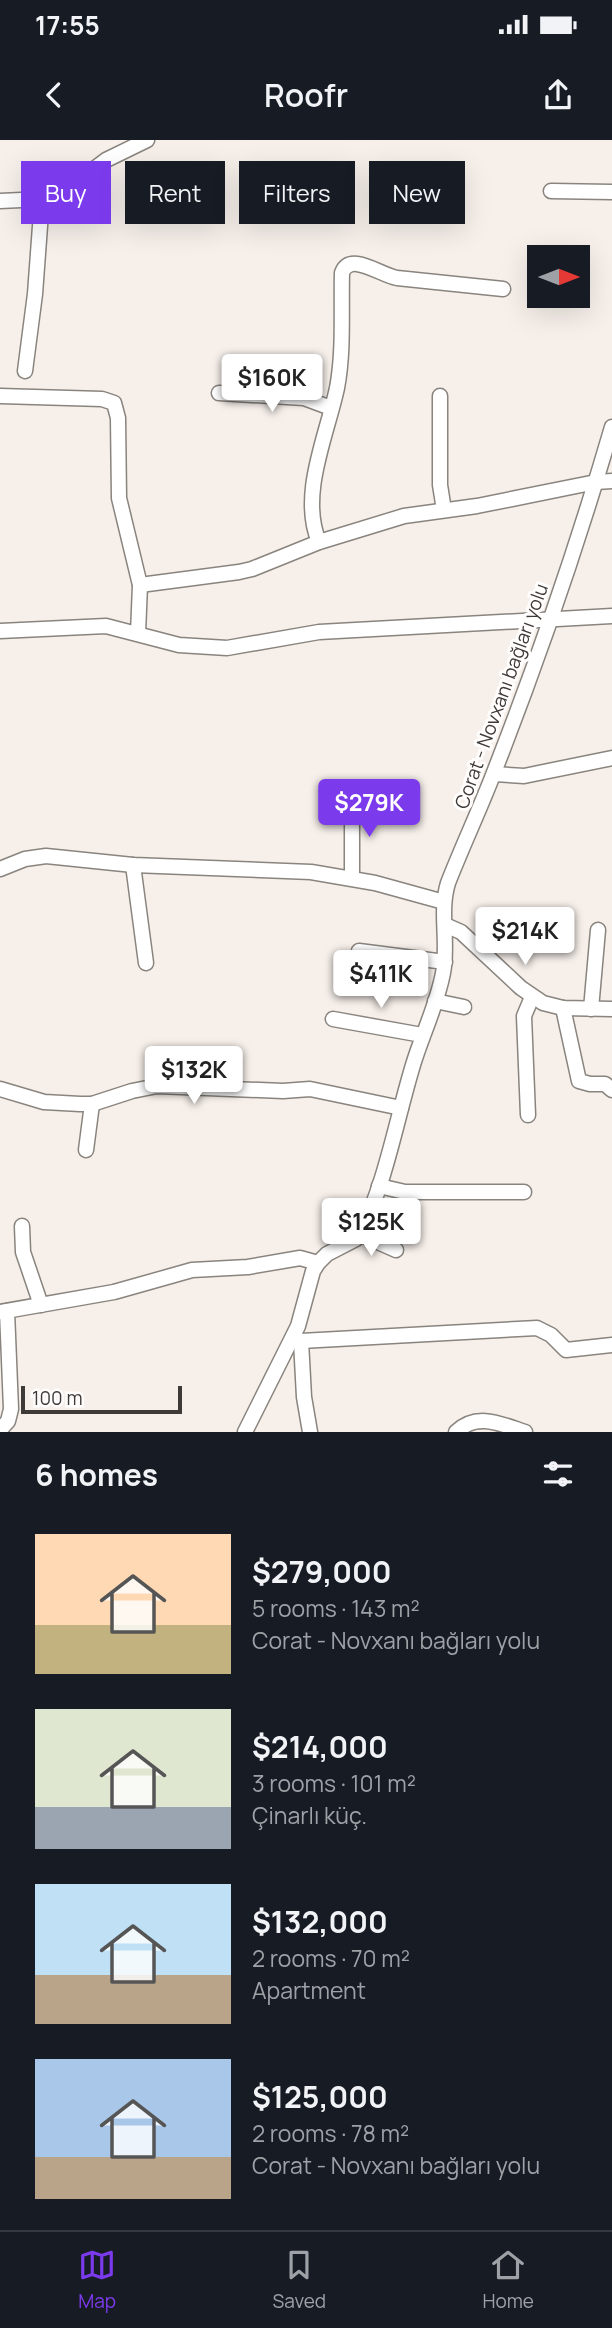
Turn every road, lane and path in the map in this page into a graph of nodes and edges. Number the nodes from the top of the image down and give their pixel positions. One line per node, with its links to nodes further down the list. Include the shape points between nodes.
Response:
1 (147, 140): 2 (street)
2 (105, 161)
3 (551, 191): 4 (street)
4 (612, 192)
5 (21, 200): 6 (street)
6 (0, 201)
7 (41, 224): 9 (street)
8 (503, 289): 13 (street, via 385,276 349,263 342,274 340,360)
9 (25, 370)
10 (219, 393): 13 (street, via 304,398)
11 (0, 396): 19 (street, via 114,403 119,498)
12 (440, 396): 17 (street)
13 (331, 408): 18 (street, via 313,493 312,520)
14 (612, 427): 16 (street, Corat - Novxanı bağları yolu)
15 (612, 481): 16 (street)
16 (596, 482): 17 (street); 21 (street, Corat - Novxanı bağları yolu)
17 (444, 510): 18 (street, via 404,516)
18 (319, 542): 19 (street, via 252,569)
19 (140, 585): 23 (street)
20 (612, 616): 21 (street)
21 (550, 621): 23 (street, via 319,632 227,648 179,645); 25 (street, Corat - Novxanı bağları yolu)
22 (0, 631): 23 (street, via 106,626)
23 (138, 634)
24 (612, 758): 25 (street, via 524,776)
25 (494, 774): 30 (street, Corat - Novxanı bağları yolu)
26 (352, 800): 29 (street)
27 (132, 865): 28 (street, via 36,856); 29 (street, via 311,872); 35 (street)
28 (0, 869)
29 (352, 878): 30 (street)
30 (444, 902): 31 (street, Corat - Novxanı bağları yolu)
31 (445, 925): 34 (street, Corat - Novxanı bağları yolu); 36 (street, via 461,932)
32 (598, 930): 40 (street)
33 (359, 951): 34 (street)
34 (444, 962): 37 (street, Corat - Novxanı bağları yolu)
35 (146, 963)
36 (532, 997): 39 (street); 48 (street, via 524,1016)
37 (435, 1001): 38 (street); 43 (street, Corat - Novxanı bağları yolu)
38 (464, 1007)
39 (563, 1008): 40 (street); 45 (street, via 579,1081 605,1084)
40 (591, 1009): 41 (street)
41 (612, 1009)
42 (333, 1019): 43 (street)
43 (422, 1035): 47 (street, Corat - Novxanı bağları yolu)
44 (0, 1089): 46 (street, via 44,1102)
45 (612, 1090)
46 (92, 1104): 47 (street, via 157,1086 320,1090); 49 (street)
47 (401, 1108): 50 (street, Corat - Novxanı bağları yolu)
48 (528, 1115)
49 (86, 1150)
50 (379, 1186): 51 (street, via 405,1192); 53 (street, Corat - Novxanı bağları yolu)
51 (524, 1192)
52 (22, 1226): 56 (street, via 23,1252)
53 (360, 1234): 54 (street); 55 (street)
54 (396, 1250)
55 (318, 1263): 56 (street, via 300,1258 192,1270 114,1292); 58 (street)
56 (41, 1305): 57 (street)
57 (4, 1312): 60 (street, via 11,1409)
58 (297, 1339): 59 (street, via 537,1328 566,1350); 61 (street); 62 (street)
59 (612, 1345)
60 (0, 1430)
61 (245, 1432)
62 (310, 1432)
63 (456, 1432): 64 (street, via 466,1424 488,1420)
64 (525, 1432)

